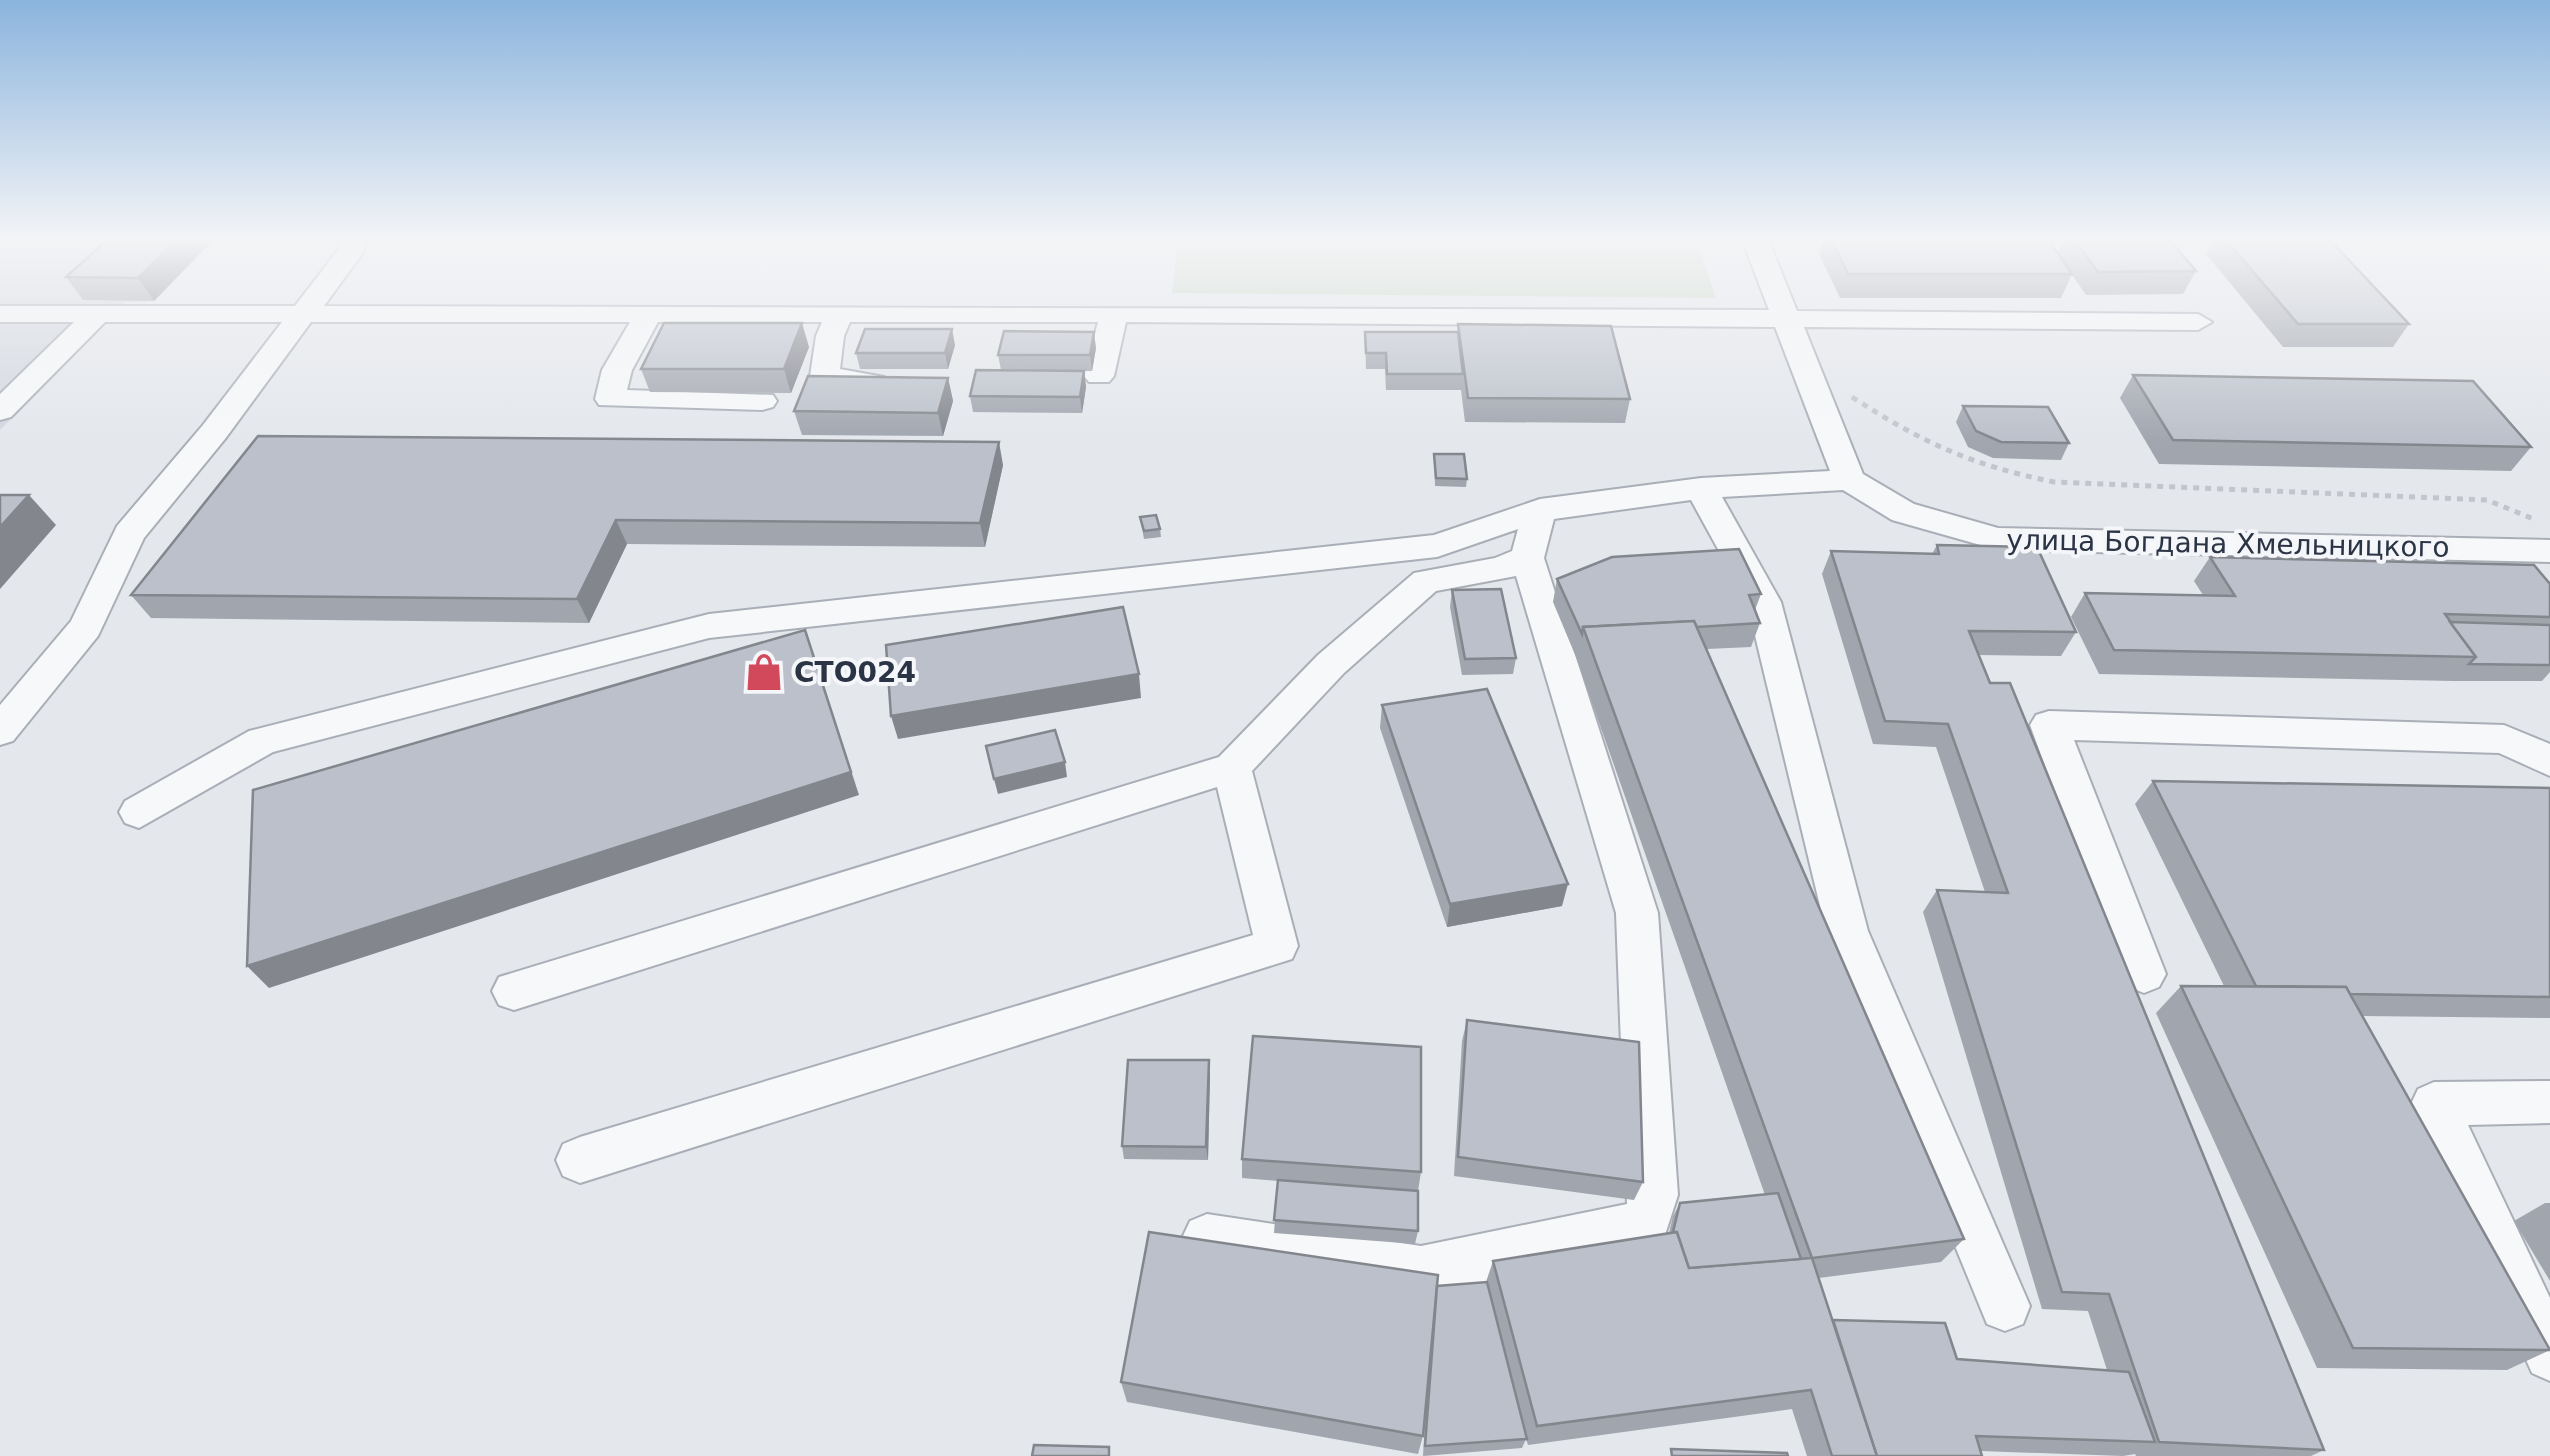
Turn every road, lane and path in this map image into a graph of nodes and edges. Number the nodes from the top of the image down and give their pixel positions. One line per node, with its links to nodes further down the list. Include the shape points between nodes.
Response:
1 (309, 307): 5 (street)
2 (1780, 307): 9 (street)
3 (0, 314): 4 (street)
4 (98, 314): 5 (street); 15 (street)
5 (304, 314): 6 (street); 22 (street, via 128,534 86,626)
6 (649, 314): 8 (street); 14 (street, via 617,370 610,399)
7 (1116, 314): 8 (street); 9 (street); 11 (street)
8 (839, 316): 12 (street, via 825,376)
9 (1786, 322): 10 (street); 16 (street)
10 (2198, 322)
11 (1100, 376)
12 (906, 386)
13 (1850, 396): 19 (path, via 1913,436 1992,470 2054,482 2487,500)
14 (762, 401)
15 (0, 412)
16 (1848, 480): 17 (street); 20 (street, улица Богдана Хмельницкого, via 1903,512 1998,539)
17 (1701, 488): 18 (street); 31 (street, via 1764,602 1847,931)
18 (1540, 510): 21 (street); 25 (street, via 1436,546 710,626 262,742)
19 (2550, 526)
20 (2550, 551)
21 (1527, 558): 24 (street, via 1426,581 1330,664); 30 (street, via 1637,913 1654,1195 1646,1224 1421,1271)
22 (0, 732)
23 (2550, 762): 26 (street, via 2504,739 2049,725)
24 (1232, 768): 27 (street); 29 (street, via 1277,946)
25 (139, 812)
26 (2144, 974)
27 (514, 991)
28 (2550, 1102): 32 (street, via 2434,1104)
29 (580, 1160)
30 (1207, 1238)
31 (2005, 1306)
32 (2550, 1355)

